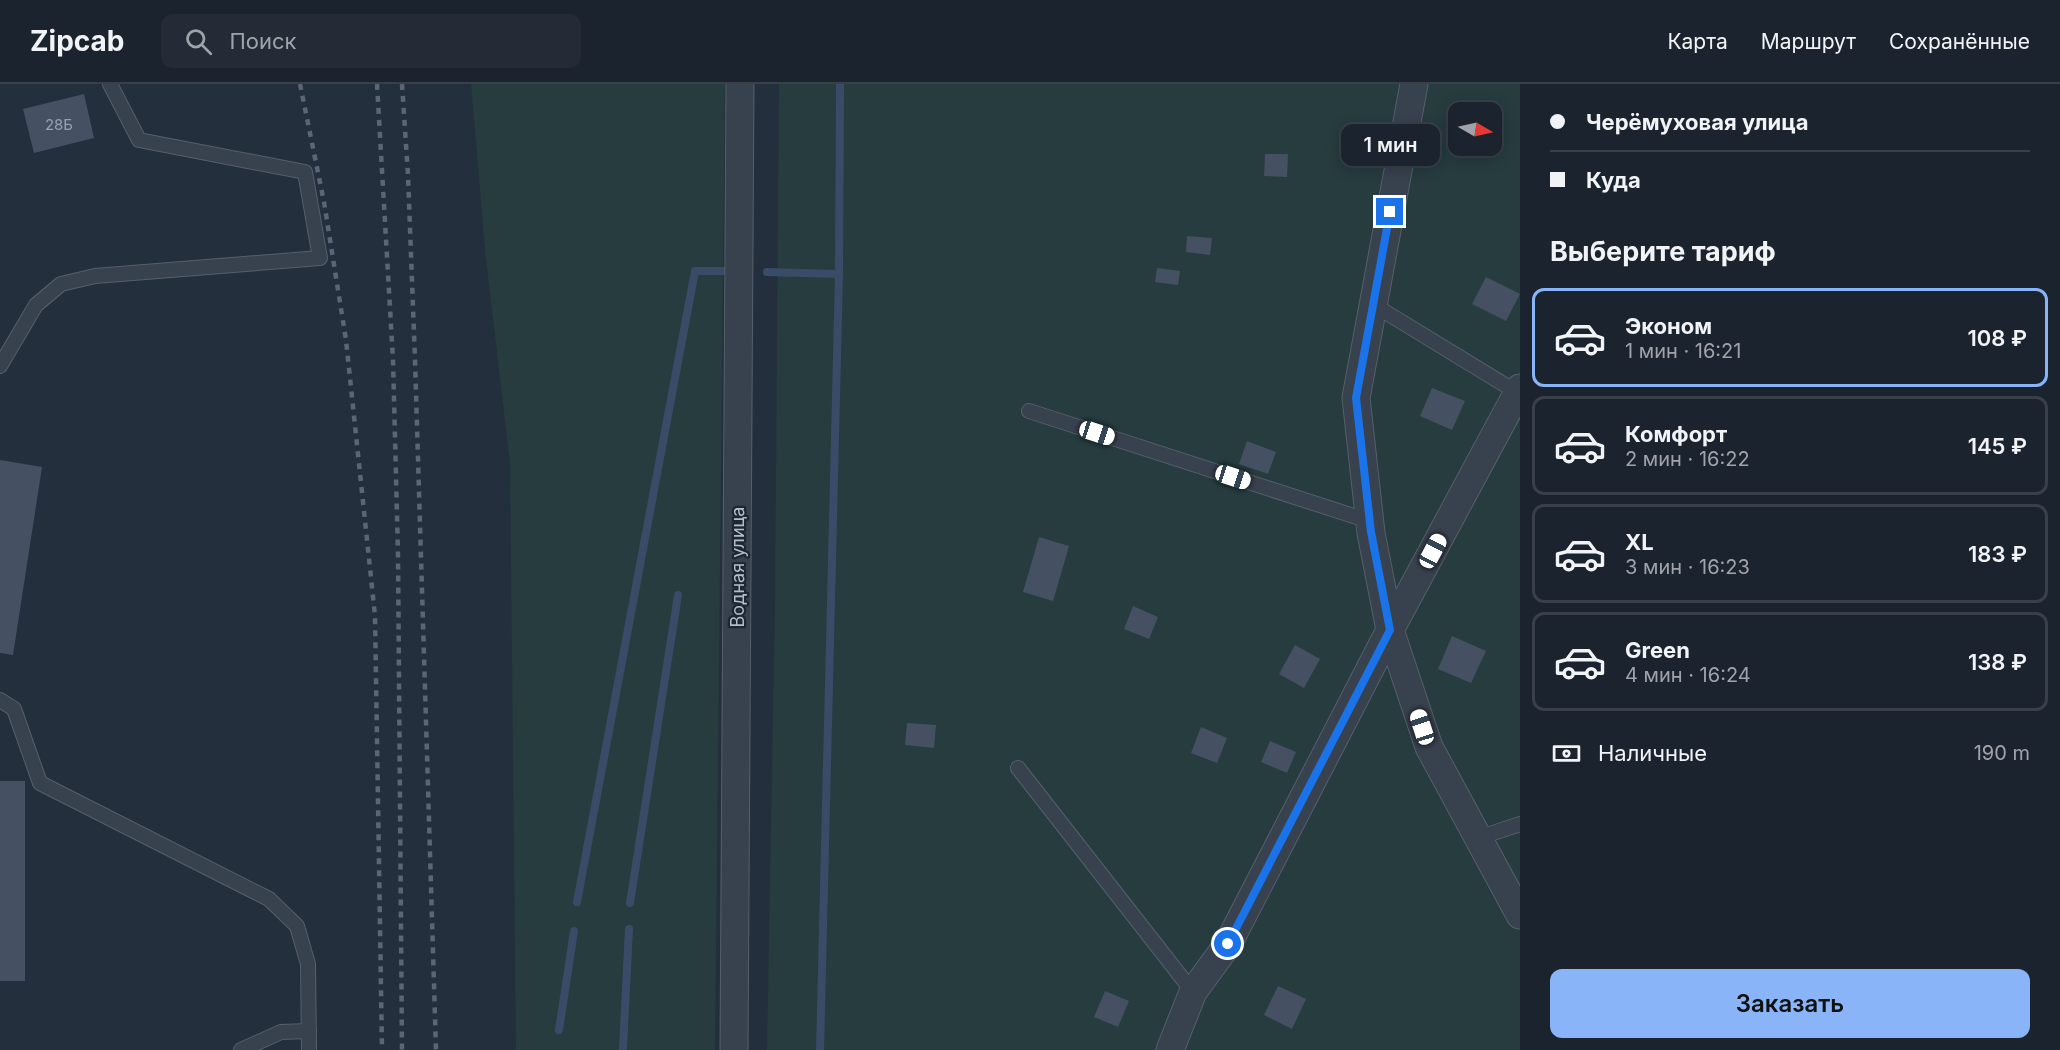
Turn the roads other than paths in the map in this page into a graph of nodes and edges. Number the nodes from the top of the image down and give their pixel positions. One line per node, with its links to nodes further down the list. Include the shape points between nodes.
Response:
1 (110, 84): 5 (lane, via 139,140 305,172 320,258 95,276 61,284 36,305)
2 (740, 84): 19 (street, Водная улица)
3 (1414, 84): 4 (street)
4 (1374, 304): 6 (lane); 8 (street, via 1356,398)
5 (0, 366)
6 (1519, 391): 9 (street)
7 (1029, 411): 8 (lane)
8 (1369, 521): 9 (street)
9 (1390, 630): 13 (street, via 1429,747); 15 (street, via 1228,944)
10 (0, 700): 16 (lane, via 14,709 40,783 269,899 297,926 308,964)
11 (1018, 768): 15 (lane)
12 (1520, 824): 13 (lane)
13 (1478, 838): 14 (street)
14 (1520, 915)
15 (1193, 992): 20 (street)
16 (309, 1031): 17 (lane, via 280,1032); 18 (lane)
17 (241, 1050)
18 (309, 1050)
19 (734, 1050)
20 (1170, 1050)

